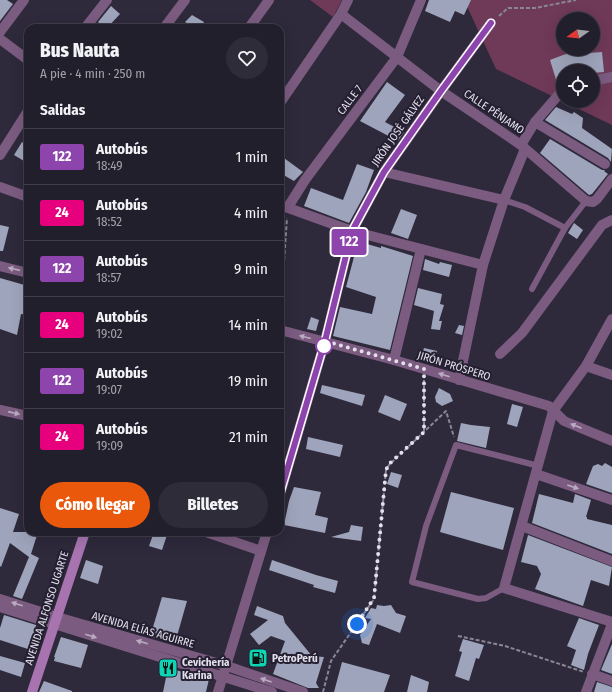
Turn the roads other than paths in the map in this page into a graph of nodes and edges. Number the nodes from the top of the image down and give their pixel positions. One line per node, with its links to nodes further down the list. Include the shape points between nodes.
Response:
1 (24, 0): 12 (street)
2 (107, 0): 9 (street)
3 (185, 0): 10 (street)
4 (269, 0): 11 (street)
5 (348, 0): 7 (street)
6 (421, 0): 15 (street, CALLE 7)
7 (341, 14): 15 (street, CALLE PÉNJAMO); 19 (street)
8 (491, 23): 18 (street, JIRÓN JOSÉ GÁLVEZ)
9 (88, 24)
10 (167, 24)
11 (253, 24)
12 (0, 32)
13 (0, 39): 14 (street)
14 (24, 57)
15 (397, 57): 18 (street, CALLE PÉNJAMO); 32 (street, CALLE 7)
16 (612, 77): 17 (street)
17 (600, 80)
18 (441, 91): 23 (street, CALLE PÉNJAMO); 26 (street, JIRÓN JOSÉ GÁLVEZ)
19 (284, 97)
20 (556, 99): 22 (street)
21 (24, 117): 24 (street)
22 (535, 122): 23 (street); 25 (street)
23 (523, 147): 30 (street); 31 (street, CALLE PÉNJAMO)
24 (0, 155)
25 (605, 164)
26 (384, 172): 30 (street); 35 (street, JIRÓN JOSÉ GÁLVEZ)
27 (612, 179): 31 (street, via 597,199)
28 (0, 187): 29 (street)
29 (24, 196)
30 (504, 200): 34 (lane, via 525,207); 37 (street)
31 (589, 202): 34 (lane)
32 (284, 206): 35 (street)
33 (612, 220): 44 (street, via 602,225 522,333)
34 (565, 228): 40 (lane)
35 (352, 231): 36 (street); 43 (street, JIRÓN JOSÉ GÁLVEZ)
36 (421, 249): 37 (street); 45 (street)
37 (483, 265): 48 (street)
38 (0, 266): 39 (street, one-way to 38)
39 (24, 271)
40 (532, 289)
41 (612, 319): 46 (street)
42 (284, 331): 43 (street, JIRÓN PRÓSPERO, one-way to 42)
43 (325, 341): 45 (street, JIRÓN PRÓSPERO); 54 (street, JIRÓN JOSÉ GÁLVEZ)
44 (500, 354)
45 (394, 360): 48 (street, JIRÓN PRÓSPERO, one-way to 45)
46 (586, 366): 47 (street); 50 (street)
47 (612, 375)
48 (459, 380): 50 (street, JIRÓN PRÓSPERO, via 549,406)
49 (0, 410): 51 (street, one-way to 51)
50 (553, 411): 52 (street, JIRÓN PRÓSPERO, one-way to 50, via 564,421); 53 (street)
51 (24, 415)
52 (612, 441)
53 (538, 470): 55 (street, one-way to 55); 56 (street); 62 (lane, via 456,445 426,526 412,582 478,599 486,598)
54 (284, 480)
55 (612, 500)
56 (522, 526): 61 (street); 62 (street)
57 (84, 536): 65 (main road, AVENIDA ALFONSO UGARTE)
58 (218, 536): 60 (street)
59 (266, 536): 60 (street)
60 (261, 551): 67 (street)
61 (612, 560)
62 (504, 588): 66 (street)
63 (0, 598): 65 (street, AVENIDA ELÍAS AGUIRRE, one-way to 63)
64 (0, 607): 65 (street, AVENIDA ELÍAS AGUIRRE)
65 (56, 621): 67 (street, AVENIDA ELÍAS AGUIRRE, one-way to 65); 69 (street, AVENIDA ELÍAS AGUIRRE, one-way to 69); 71 (main road, AVENIDA ALFONSO UGARTE)
66 (612, 623): 68 (street)
67 (227, 666): 69 (street); 74 (street, AVENIDA ELÍAS AGUIRRE, one-way to 67)
68 (592, 674): 70 (street); 75 (street)
69 (224, 677): 72 (street); 73 (street, AVENIDA ELÍAS AGUIRRE)
70 (612, 682)
71 (32, 692)
72 (218, 692)
73 (272, 692)
74 (303, 692)
75 (586, 692)

